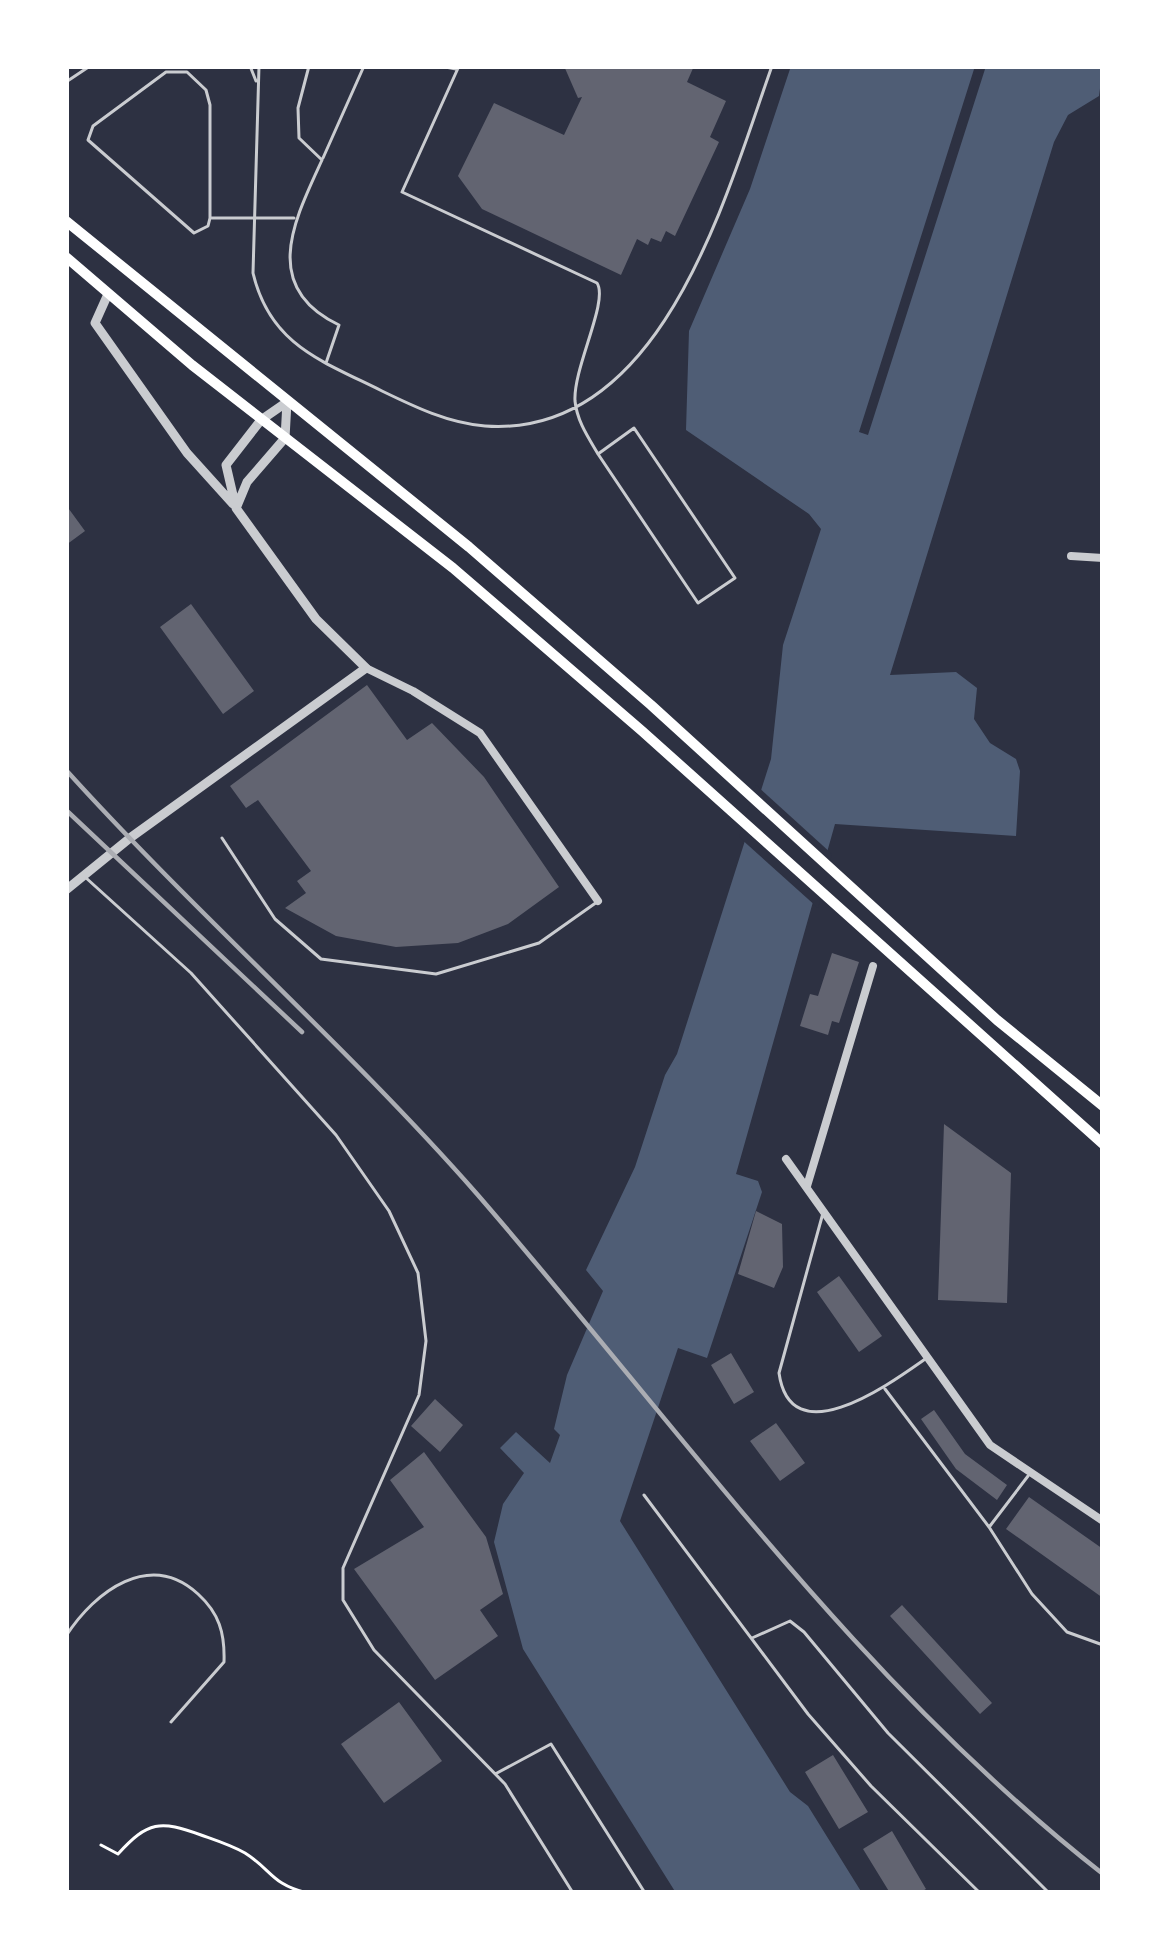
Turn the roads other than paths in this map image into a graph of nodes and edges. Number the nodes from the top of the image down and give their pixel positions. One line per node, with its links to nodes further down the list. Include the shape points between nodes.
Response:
1 (90, 66): 9 (lane)
2 (250, 66): 10 (lane)
3 (260, 66): 10 (lane)
4 (309, 66): 11 (lane, via 299,138)
5 (364, 66): 11 (lane)
6 (440, 66): 8 (lane)
7 (772, 66): 20 (lane, via 670,310 616,383)
8 (458, 68): 20 (lane, via 402,192 597,283 602,300 580,357)
9 (66, 82)
10 (257, 82): 14 (lane)
11 (322, 160): 13 (lane)
12 (210, 218): 12 (lane, via 194,233 88,140 93,126 166,72 187,72 206,90); 14 (lane)
13 (294, 218): 14 (lane); 18 (lane, via 296,287 340,329)
14 (254, 219): 18 (lane, via 259,298 296,346)
15 (66, 221): 19 (main road)
16 (66, 257): 17 (main road)
17 (108, 294): 21 (main road); 24 (street, via 95,323)
18 (326, 363): 20 (lane, via 421,409 488,427)
19 (287, 402): 21 (street); 22 (street); 33 (main road, via 469,547)
20 (575, 407): 23 (lane)
21 (261, 420): 22 (main road); 24 (street, via 226,465)
22 (285, 438): 24 (street); 34 (main road, via 453,568 642,731)
23 (598, 454): 23 (lane, via 698,603 735,578 634,428)
24 (236, 508): 27 (street, via 316,620)
25 (1071, 556): 26 (street)
26 (1103, 558)
27 (366, 668): 29 (street); 31 (street, via 480,733)
28 (221, 838): 31 (lane, via 275,919 321,959 436,974 539,943)
29 (84, 876): 30 (street); 48 (lane, via 191,973 336,1135 389,1211 418,1273 426,1341 419,1396 344,1568 343,1600 374,1650)
30 (66, 890)
31 (598, 901)
32 (873, 966): 36 (street)
33 (1103, 1106)
34 (1103, 1144)
35 (786, 1159): 36 (street)
36 (807, 1187): 37 (street)
37 (824, 1211): 38 (street); 39 (lane, via 781,1384 812,1411 851,1405)
38 (928, 1357): 39 (lane); 40 (street, via 991,1445)
39 (884, 1388): 43 (lane)
40 (1031, 1472): 42 (street); 43 (lane)
41 (644, 1495): 45 (lane)
42 (1103, 1521)
43 (989, 1527): 46 (lane, via 1066,1632)
44 (66, 1636): 47 (lane, via 96,1600 134,1577 166,1574 195,1591 220,1620 224,1662)
45 (752, 1638): 51 (lane, via 871,1786); 52 (lane, via 790,1621 804,1632 888,1733)
46 (1103, 1645)
47 (171, 1722)
48 (495, 1774): 49 (lane); 50 (lane, via 551,1744)
49 (574, 1893)
50 (645, 1893)
51 (980, 1893)
52 (1049, 1893)

